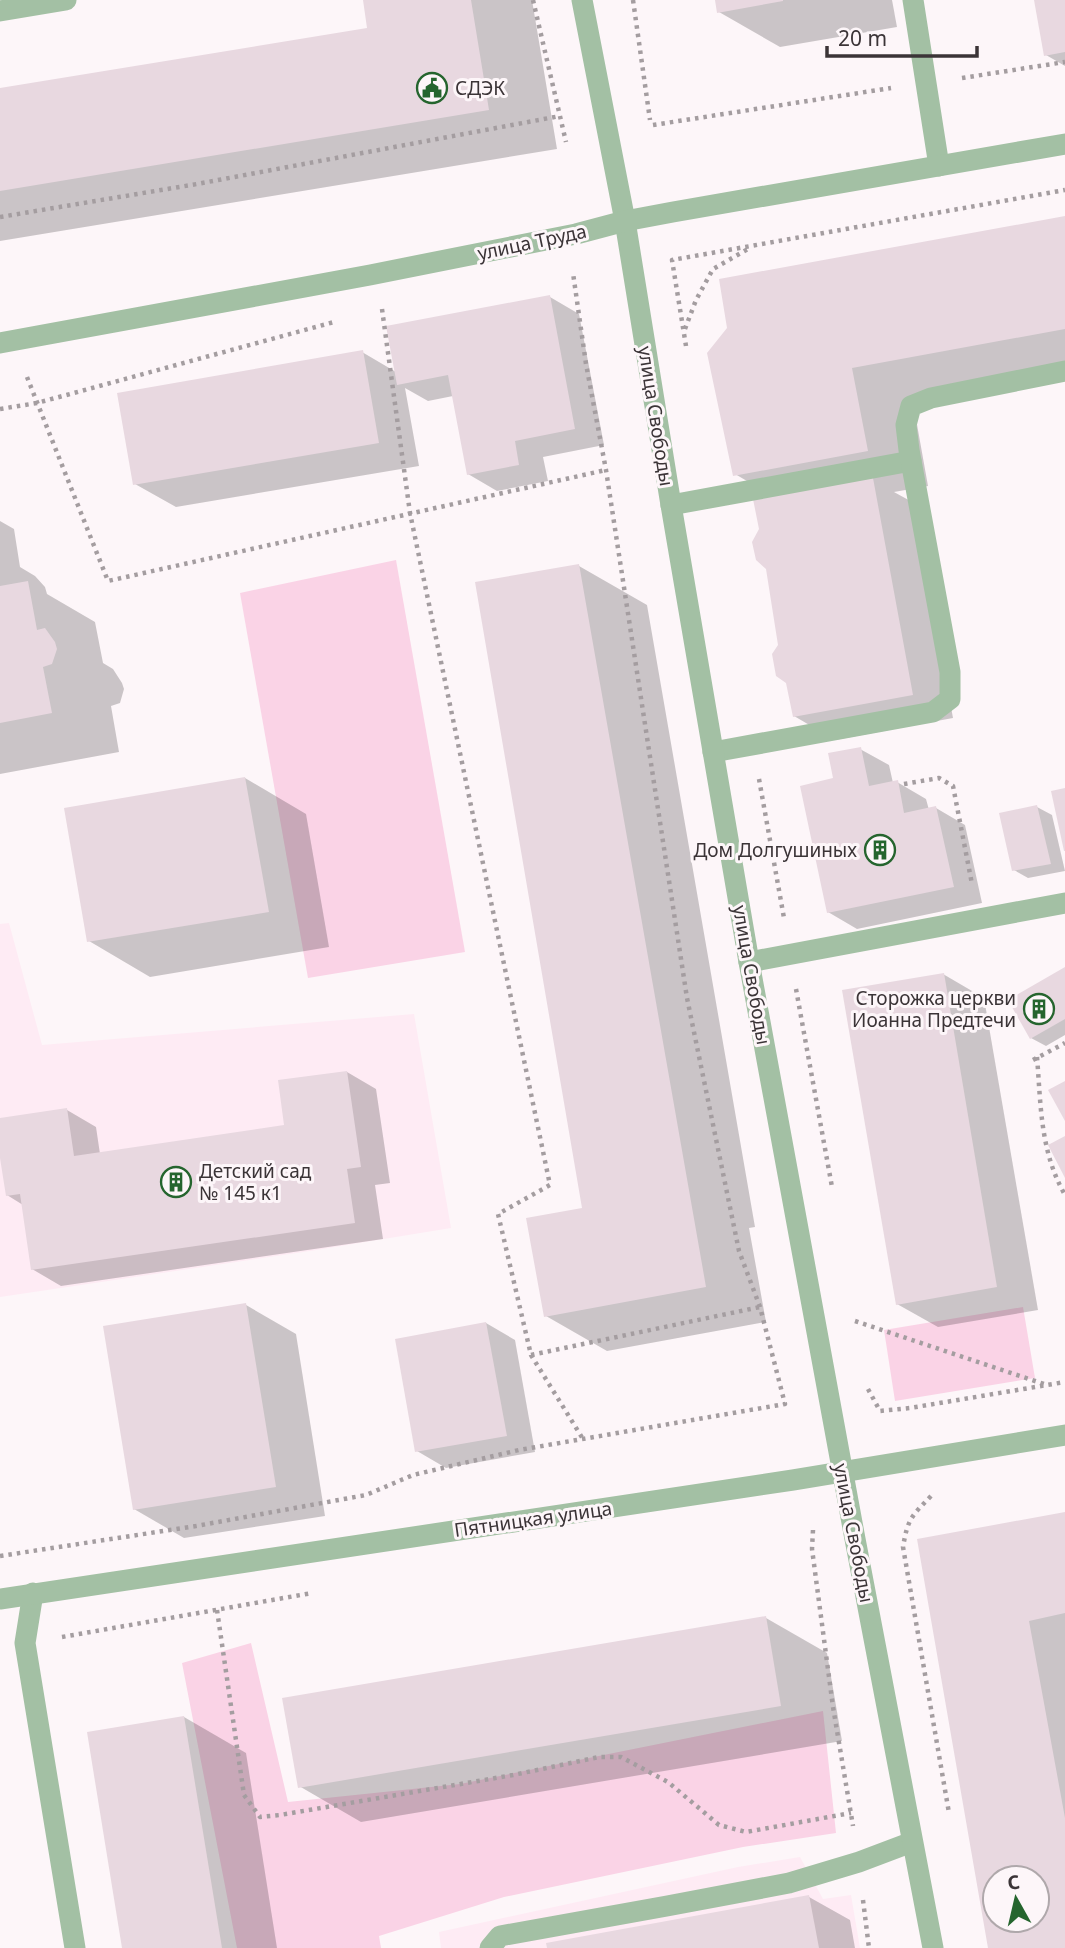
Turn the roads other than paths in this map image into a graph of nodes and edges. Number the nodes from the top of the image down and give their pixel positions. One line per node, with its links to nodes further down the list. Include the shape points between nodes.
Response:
1 (66, 0): 4 (street)
2 (582, 0): 7 (street, улица Свободы)
3 (912, 0): 6 (street)
4 (0, 11)
5 (1065, 144): 6 (street, улица Труда)
6 (939, 166): 7 (street, улица Труда)
7 (625, 221): 8 (street, улица Труда, via 370,275); 11 (street, улица Свободы)
8 (6, 342)
9 (1065, 371): 10 (street, via 911,406 906,425)
10 (911, 461): 11 (street); 12 (street, via 950,672 950,699 933,712)
11 (671, 505): 12 (street, улица Свободы)
12 (713, 752): 14 (street, улица Свободы)
13 (1065, 903): 14 (street)
14 (749, 962): 16 (street, улица Свободы)
15 (1065, 1435): 16 (street, Пятницкая улица)
16 (842, 1472): 17 (street, Пятницкая улица); 19 (street, улица Свободы)
17 (33, 1593): 18 (street, Пятницкая улица); 20 (street, via 25,1643)
18 (0, 1599)
19 (912, 1842): 21 (street, via 789,1882 500,1936); 22 (street, улица Свободы)
20 (75, 1948)
21 (490, 1948)
22 (933, 1948)

